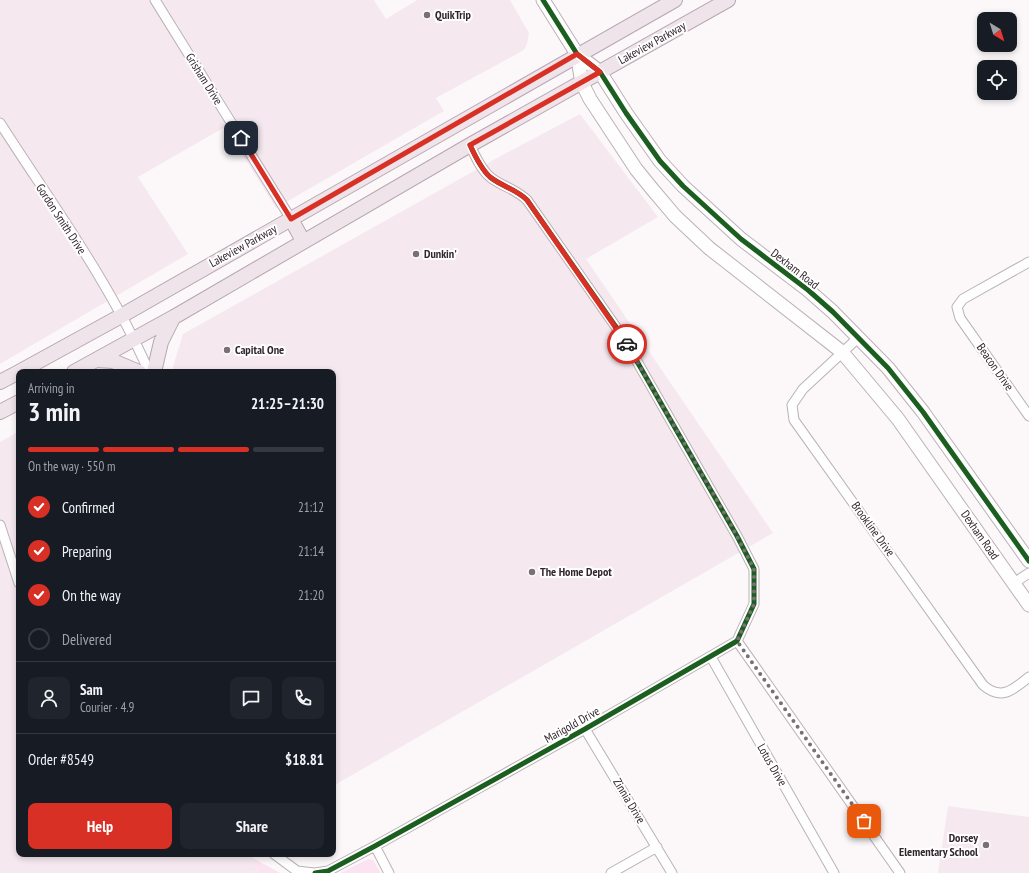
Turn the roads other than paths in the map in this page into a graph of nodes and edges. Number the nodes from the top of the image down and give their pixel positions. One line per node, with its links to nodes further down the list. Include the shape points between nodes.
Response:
1 (155, 0): 10 (street, Grisham Drive)
2 (543, 0): 5 (street, Dexham Road)
3 (675, 0): 5 (main road, Lakeview Parkway)
4 (728, 0): 6 (main road, Lakeview Parkway)
5 (577, 54): 6 (street, Dexham Road); 7 (street, Dexham Road); 10 (main road, Lakeview Parkway)
6 (600, 72): 7 (main road, Lakeview Parkway); 15 (street, Dexham Road, via 660,161 683,186 741,239 808,290)
7 (582, 82): 9 (main road, Lakeview Parkway); 17 (street, Dexham Road, via 590,99 636,169 675,216 744,278)
8 (0, 123): 13 (street, Gordon Smith Drive)
9 (470, 145): 11 (main road, Lakeview Parkway); 35 (street, via 481,166 490,176 527,200 623,337 737,536 754,569 754,604)
10 (291, 219): 11 (main road); 13 (main road, Lakeview Parkway)
11 (303, 241): 14 (main road, Lakeview Parkway)
12 (1029, 262): 28 (street, Beacon Drive, via 963,299 957,307 960,318)
13 (121, 316): 16 (street, Gordon Smith Drive); 19 (main road, Lakeview Parkway)
14 (174, 317): 16 (main road, Lakeview Parkway); 23 (main road, via 161,342)
15 (859, 337): 17 (street, Brookline Drive); 30 (street, Dexham Road, via 923,412)
16 (134, 340): 18 (main road, Lakeview Parkway); 22 (street, Gordon Smith Drive)
17 (842, 352): 33 (street, Dexham Road, via 898,419); 37 (street, Brookline Drive, via 792,405 794,420 983,685 991,692 1001,694)
18 (96, 360): 20 (main road, Lakeview Parkway); 21 (main road, via 113,361)
19 (24, 369)
20 (80, 369)
21 (132, 369)
22 (148, 369)
23 (155, 369)
24 (16, 374): 25 (main road, Lakeview Parkway)
25 (0, 382)
26 (16, 404): 27 (main road)
27 (0, 412)
28 (1029, 416)
29 (0, 525): 32 (street)
30 (1029, 561)
31 (1029, 572): 33 (street)
32 (16, 574)
33 (1014, 583): 34 (street, Dexham Road)
34 (1029, 605)
35 (737, 641): 36 (street, Marigold Drive); 47 (street)
36 (710, 657): 38 (street, Marigold Drive); 46 (street, Lotus Drive)
37 (1029, 677)
38 (585, 729): 39 (street, Marigold Drive); 40 (street, Zinnia Drive)
39 (375, 846): 42 (street, Marigold Drive, via 328,871); 43 (street)
40 (657, 847): 44 (street); 45 (street, Zinnia Drive)
41 (278, 857): 42 (street, Marigold Drive, via 297,871)
42 (314, 873)
43 (390, 873)
44 (612, 873)
45 (672, 873)
46 (834, 873)
47 (900, 873)

